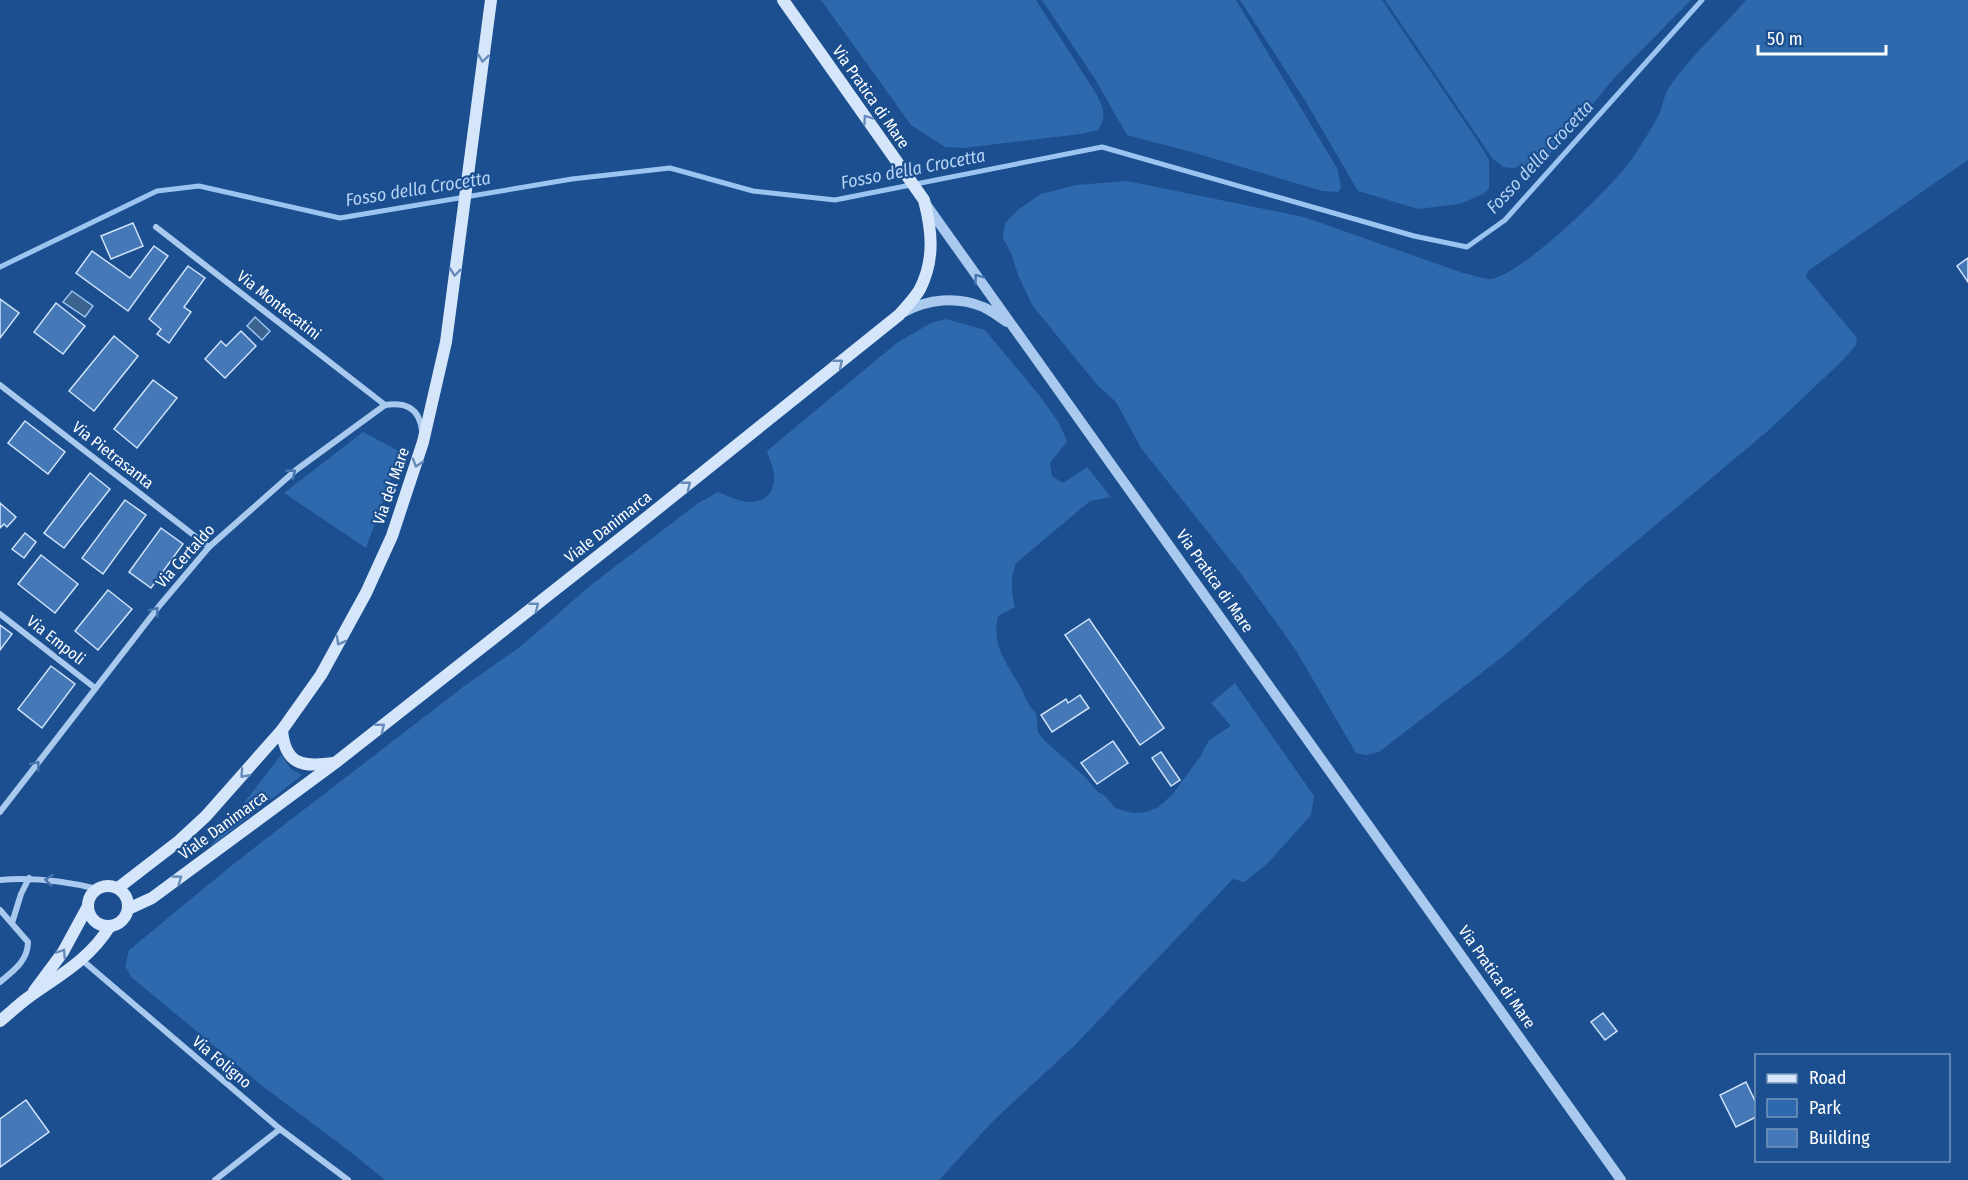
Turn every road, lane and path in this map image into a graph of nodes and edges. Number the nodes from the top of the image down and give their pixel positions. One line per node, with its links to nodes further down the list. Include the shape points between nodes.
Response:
1 (490, 0): 9 (main road, Via del Mare, one-way to 9, via 446,342)
2 (783, 0): 3 (main road, Via Pratica di Mare, one-way to 2)
3 (924, 200): 5 (main road, Viale Danimarca, via 932,247 928,268 920,290); 6 (street, Via Pratica di Mare, one-way to 3)
4 (156, 227): 8 (street, Via Montecatini)
5 (899, 315): 6 (street, Viale Danimarca, via 917,305 957,300 983,307); 14 (main road, Viale Danimarca, one-way to 5)
6 (1012, 325): 32 (street, Via Pratica di Mare)
7 (0, 385): 10 (street, Via Pietrasanta)
8 (385, 405): 9 (street, via 413,408 420,420); 10 (street, Via Certaldo, one-way to 8, via 296,470)
9 (423, 442): 13 (main road, Via del Mare, one-way to 13, via 392,536 366,593 321,675)
10 (209, 547): 12 (street, Via Certaldo, one-way to 10)
11 (0, 614): 12 (street, Via Empoli)
12 (95, 688): 15 (street, Via Certaldo, one-way to 12)
13 (282, 730): 14 (main road, via 284,746 292,758 305,764); 18 (main road, Via del Mare, one-way to 18, via 206,816)
14 (335, 763): 21 (main road, Viale Danimarca, one-way to 14, via 152,898)
15 (0, 812)
16 (30, 878): 17 (street); 19 (street, one-way to 16); 23 (street)
17 (0, 880)
18 (118, 888): 19 (main road); 21 (main road, via 127,897)
19 (97, 889): 20 (main road)
20 (88, 906): 24 (main road, via 98,923); 27 (main road, one-way to 20, via 63,952)
21 (128, 909): 24 (main road, via 122,921)
22 (0, 910): 23 (street)
23 (12, 923): 26 (street, via 28,942 28,950 18,967)
24 (111, 926): 25 (main road)
25 (82, 960): 27 (main road); 29 (street, Via Foligno)
26 (0, 982)
27 (30, 997): 28 (main road)
28 (0, 1021)
29 (280, 1128): 30 (street); 31 (street, Via Foligno)
30 (215, 1180)
31 (348, 1180)
32 (1621, 1180)

